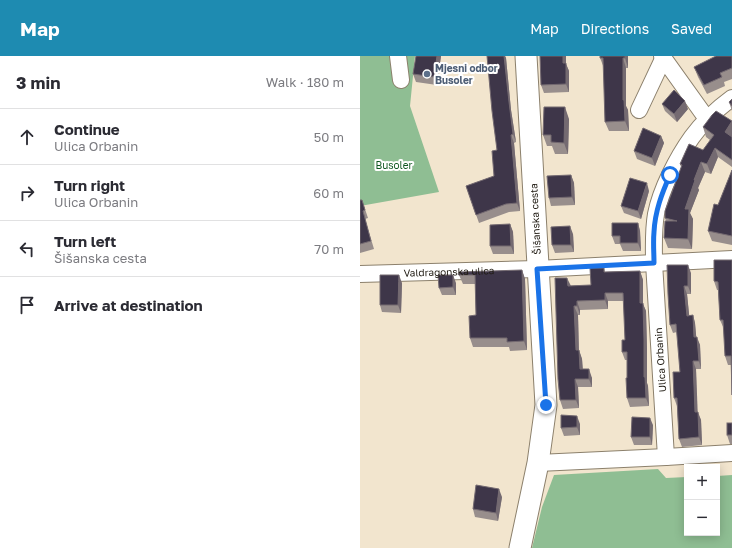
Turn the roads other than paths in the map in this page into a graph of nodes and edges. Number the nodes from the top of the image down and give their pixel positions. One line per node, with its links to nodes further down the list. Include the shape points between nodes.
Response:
1 (398, 56): 4 (street)
2 (526, 56): 10 (main road, Šišanska cesta)
3 (663, 57): 6 (street); 7 (street)
4 (401, 80)
5 (732, 98): 7 (street, Ulica Orbanin)
6 (639, 110)
7 (707, 120): 9 (street, Ulica Orbanin, via 682,154 661,196 654,231)
8 (732, 259): 9 (street)
9 (654, 263): 10 (street); 13 (street, Ulica Orbanin)
10 (537, 269): 11 (street, Valdragonska ulica); 14 (main road, Šišanska cesta, via 546,405)
11 (360, 274)
12 (732, 453): 13 (street)
13 (666, 457): 14 (street)
14 (538, 463): 15 (main road, Šišanska cesta)
15 (520, 548)

